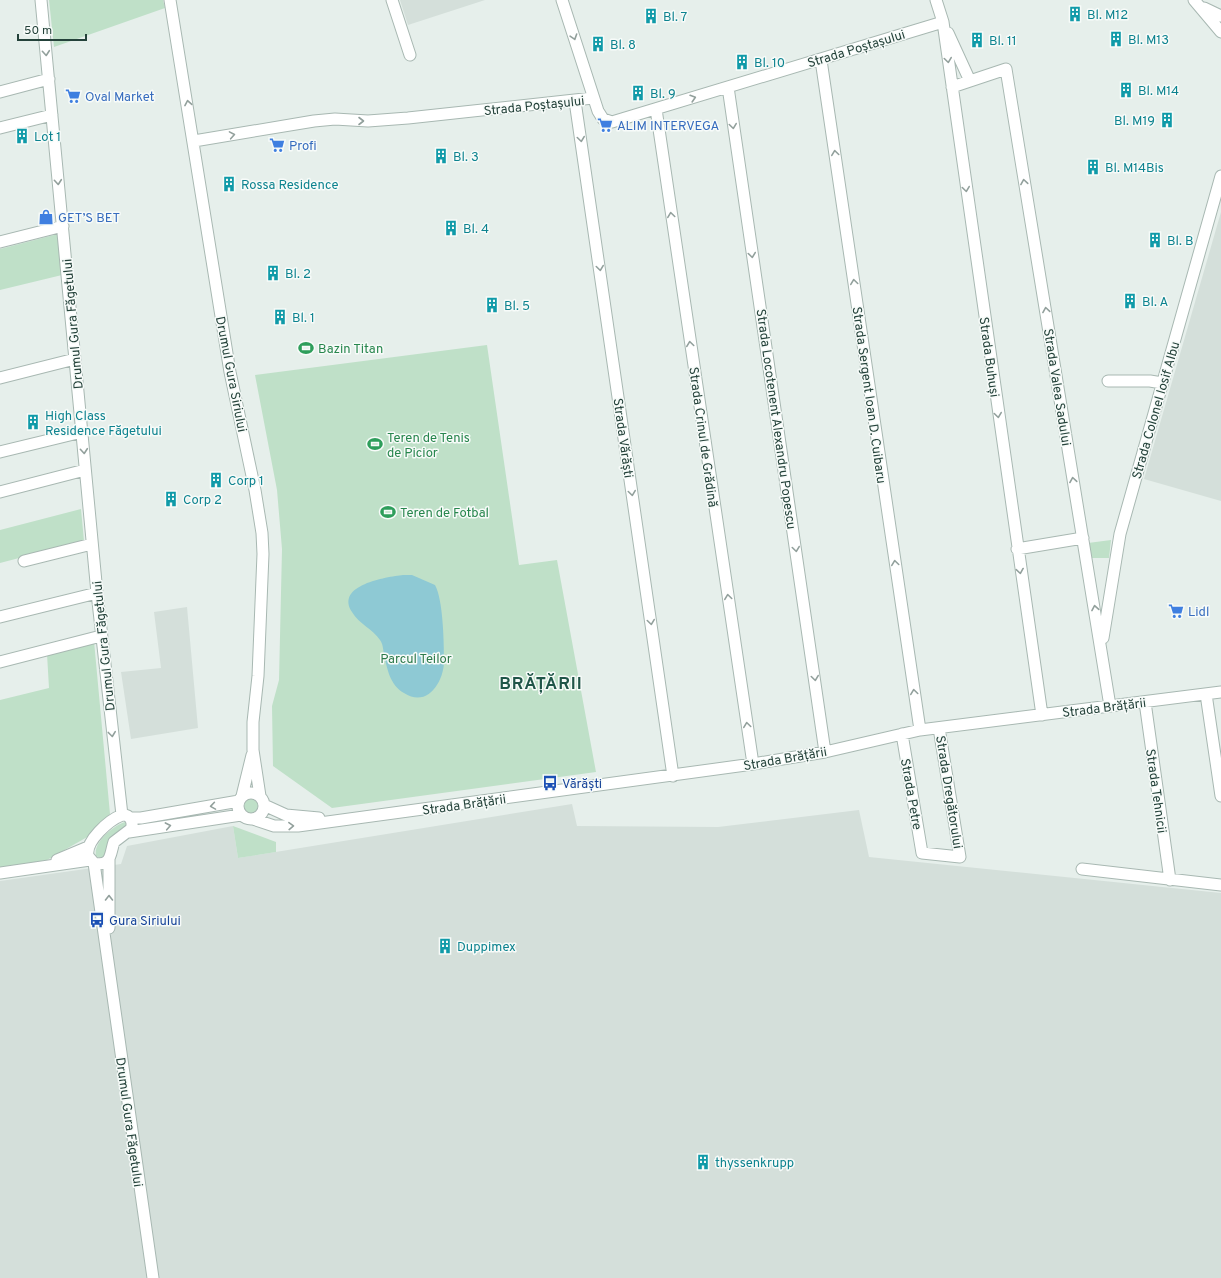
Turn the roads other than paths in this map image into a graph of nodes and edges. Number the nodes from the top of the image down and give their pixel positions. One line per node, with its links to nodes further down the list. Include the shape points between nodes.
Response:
1 (41, 0): 12 (street, Drumul Gura Făgetului, one-way to 12)
2 (170, 0): 22 (street, Drumul Gura Siriului, one-way to 2)
3 (392, 0): 10 (street)
4 (562, 0): 17 (street, one-way to 17)
5 (936, 0): 8 (street, Strada Buhuși)
6 (1198, 4): 7 (street); 9 (street)
7 (1221, 16)
8 (943, 22): 11 (street, Strada Poștașului); 13 (street); 15 (street, Strada Buhuși, one-way to 15)
9 (1221, 32)
10 (410, 55)
11 (821, 60): 14 (street, Strada Poștașului); 49 (street, Strada Sergent Ioan D. Cuibaru, one-way to 11)
12 (49, 79): 16 (street); 20 (street, Drumul Gura Făgetului)
13 (970, 81): 15 (street); 34 (street, Strada Valea Sadului, one-way to 13, via 1006,69)
14 (728, 87): 19 (street, Strada Poștașului, one-way to 14); 52 (street, Strada Locotenent Alexandru Popescu, one-way to 52)
15 (952, 87): 36 (street, Strada Buhuși, one-way to 36)
16 (0, 92)
17 (593, 98): 18 (street, Strada Poștașului); 19 (street, Strada Poștașului, via 603,119 612,122)
18 (575, 101): 22 (street, Strada Poștașului, one-way to 18, via 314,121 408,118); 54 (street, Strada Vărăști, one-way to 54)
19 (656, 109): 53 (street, Strada Crinul de Grădină, one-way to 19)
20 (52, 115): 21 (street); 24 (street, Drumul Gura Făgetului, one-way to 24)
21 (0, 128)
22 (194, 142): 51 (street, Drumul Gura Siriului, via 230,372 256,490 262,533 262,586 258,676 253,708)
23 (1221, 176): 29 (street, Strada Colonel Iosif Albu)
24 (62, 226): 25 (street); 26 (street, Drumul Gura Făgetului)
25 (0, 242)
26 (75, 359): 27 (street); 30 (street, Drumul Gura Făgetului)
27 (0, 378)
28 (1108, 381): 29 (street)
29 (1162, 383): 41 (street, Strada Colonel Iosif Albu, via 1120,534)
30 (82, 432): 31 (street); 32 (street, Drumul Gura Făgetului, one-way to 32)
31 (0, 452)
32 (85, 470): 33 (street); 35 (street, Drumul Gura Făgetului)
33 (0, 492)
34 (1083, 538): 36 (street); 41 (street, Strada Valea Sadului, one-way to 34)
35 (92, 544): 37 (street); 38 (street, Drumul Gura Făgetului)
36 (1017, 548): 47 (street, Strada Buhuși, one-way to 47)
37 (24, 561)
38 (97, 593): 39 (street); 40 (street, Drumul Gura Făgetului)
39 (0, 618)
40 (101, 636): 42 (street); 59 (street, Drumul Gura Făgetului, one-way to 59)
41 (1101, 647): 46 (street, Strada Valea Sadului)
42 (0, 662)
43 (1221, 692): 44 (street, Strada Brățării)
44 (1206, 694): 45 (street, Strada Brățării); 55 (street)
45 (1145, 702): 46 (street, Strada Brățării); 70 (street, Strada Tehnicii)
46 (1110, 706): 47 (street, Strada Brățării)
47 (1042, 715): 48 (street, Strada Brățării)
48 (939, 728): 49 (street, Strada Brățării); 64 (street, Strada Dregătorului, via 960,857)
49 (920, 730): 50 (street, Strada Brățării)
50 (902, 734): 52 (street, Strada Brățării); 64 (street, Strada Petre)
51 (253, 750): 56 (street, Drumul Gura Siriului); 57 (street, Drumul Gura Siriului)
52 (826, 752): 53 (street, Strada Brățării)
53 (753, 764): 54 (street, Strada Brățării)
54 (674, 776): 61 (street, Strada Brățării)
55 (1221, 796)
56 (240, 799): 57 (street, via 253,793); 58 (street, via 238,808); 59 (street, one-way to 59, via 140,818)
57 (262, 800): 60 (street, via 260,815); 61 (street, Strada Brățării, via 286,815)
58 (242, 815): 60 (street); 62 (street, one-way to 58)
59 (126, 816): 62 (street, Drumul Gura Făgetului, via 132,827); 63 (street, via 106,826)
60 (254, 819): 61 (street, Strada Brățării, one-way to 61, via 274,826)
61 (347, 819)
62 (129, 832): 65 (street, Drumul Gura Făgetului, via 114,842)
63 (88, 847): 66 (street, Drumul Gura Făgetului, via 87,852); 67 (street)
64 (922, 853)
65 (109, 859): 66 (street, via 101,863); 72 (street, Drumul Gura Făgetului, one-way to 65)
66 (92, 861): 67 (street); 72 (street, Drumul Gura Făgetului)
67 (45, 865): 69 (street)
68 (1082, 869): 70 (street)
69 (0, 873)
70 (1170, 880): 71 (street)
71 (1221, 885)
72 (109, 965): 73 (street, Drumul Gura Făgetului)
73 (153, 1278)

